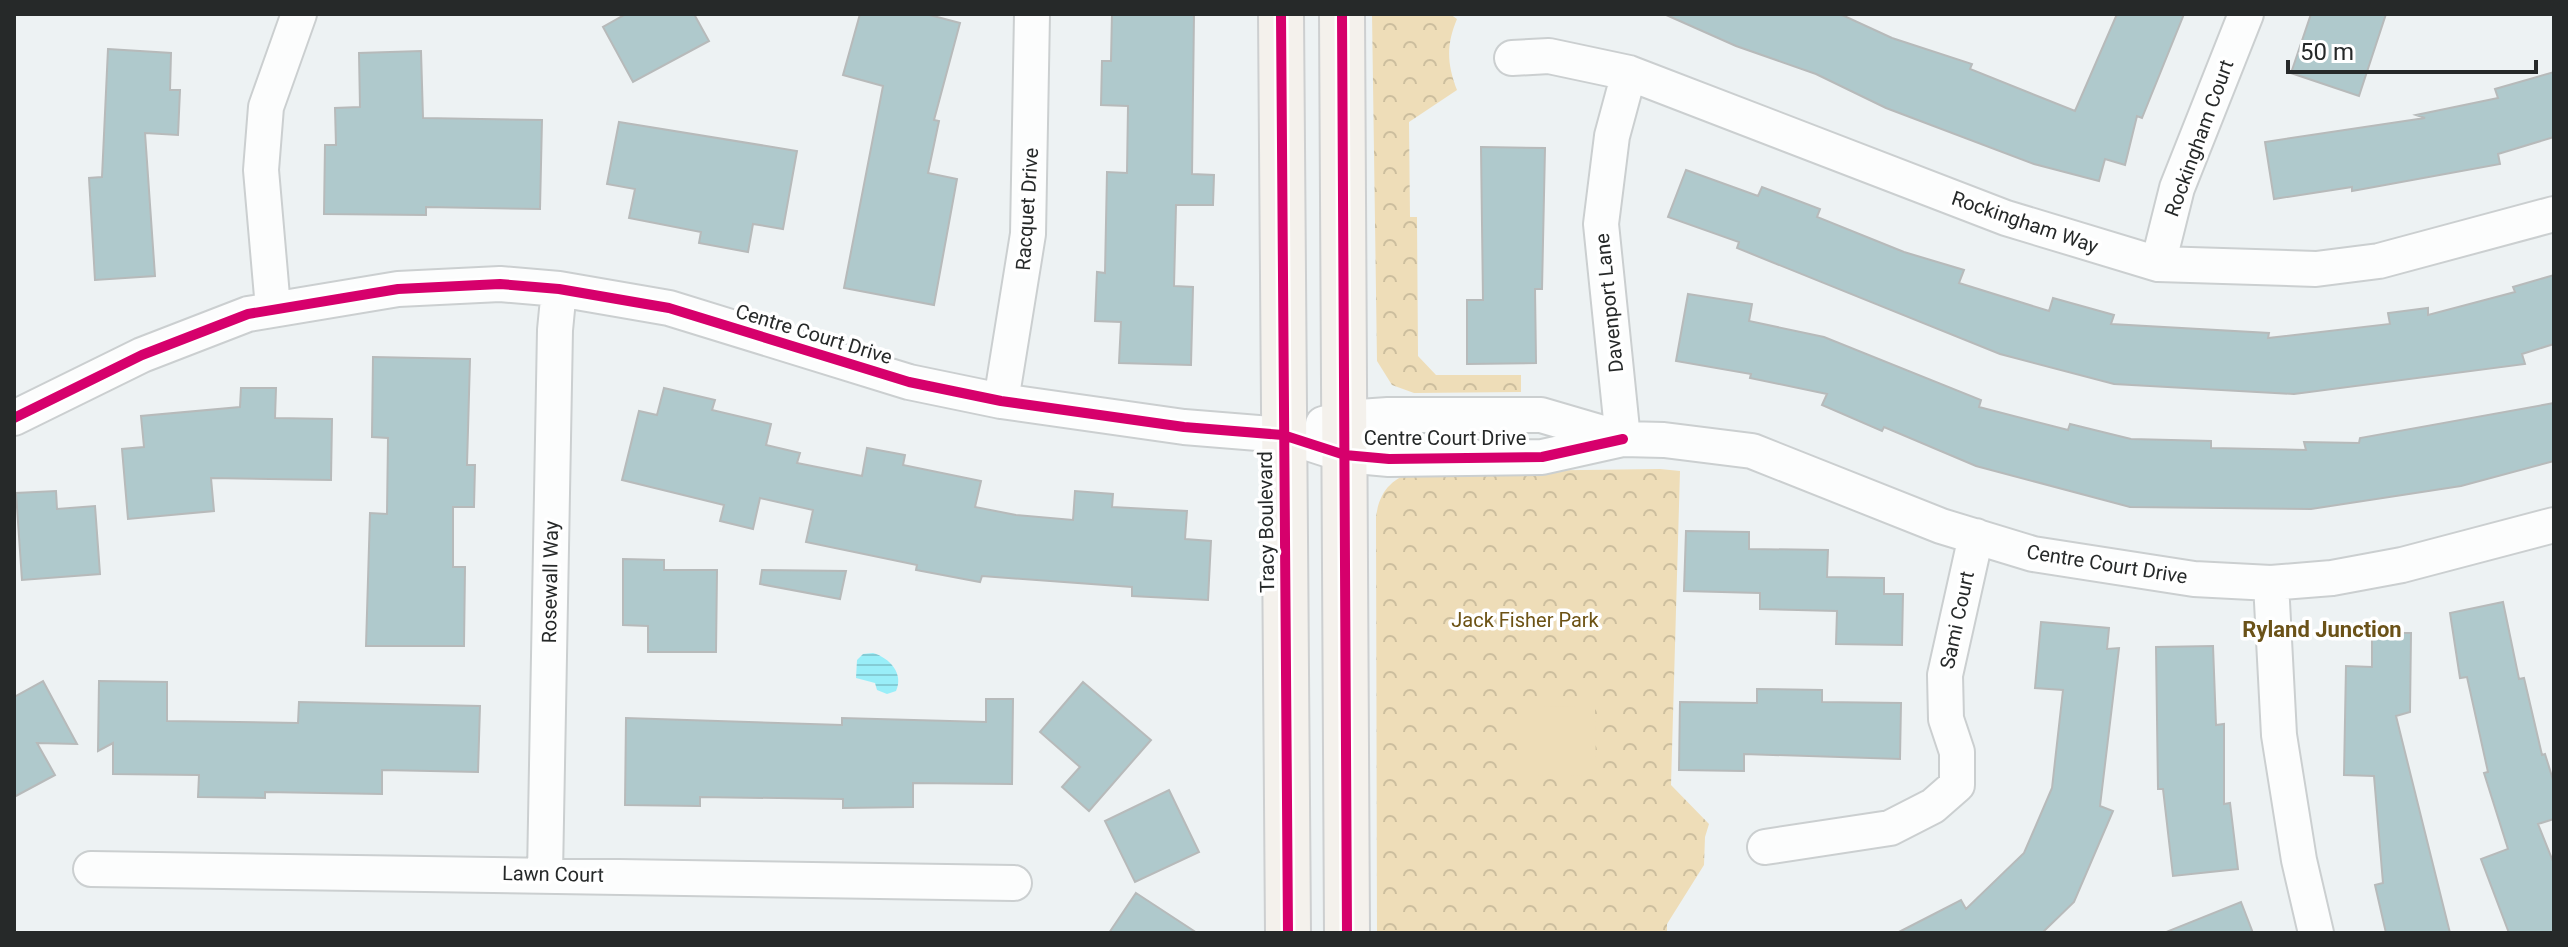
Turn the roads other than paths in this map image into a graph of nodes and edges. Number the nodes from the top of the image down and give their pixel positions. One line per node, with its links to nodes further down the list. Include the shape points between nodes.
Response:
1 (299, 14): 11 (street, via 266,107 261,170)
2 (1032, 14): 12 (street, Racquet Drive, via 1028,234)
3 (1281, 14): 14 (main road, Tracy Boulevard)
4 (1342, 14): 15 (main road)
5 (2246, 14): 9 (street, Rockingham Court, via 2177,188)
6 (1512, 58): 7 (street, Rockingham Way, via 1549,56)
7 (1629, 73): 9 (street, Rockingham Way, via 2006,218); 16 (street, Davenport Lane, via 1612,136 1601,224)
8 (2554, 214): 9 (street, Rockingham Way, via 2379,261 2332,267)
9 (2158, 264)
10 (559, 289): 11 (street, Centre Court Drive, via 500,284 398,289); 12 (street, Centre Court Drive, via 669,308 879,373); 22 (street, Rosewall Way)
11 (273, 308): 13 (street, Centre Court Drive, via 142,355)
12 (1001, 401): 14 (street, Centre Court Drive)
13 (14, 418)
14 (1283, 435): 15 (street, Centre Court Drive); 24 (main road, Tracy Boulevard)
15 (1345, 436): 16 (street, Centre Court Drive, via 1389,459 1542,457); 25 (main road)
16 (1623, 439): 18 (street, Centre Court Drive, via 1752,451)
17 (2554, 525): 19 (street, Centre Court Drive, via 2402,565)
18 (1976, 536): 19 (street, Centre Court Drive, via 2033,554 2194,579); 20 (street, Sami Court, via 1945,675 1957,785 1933,806 1890,828)
19 (2271, 583): 26 (street, via 2279,735)
20 (1765, 847)
21 (91, 869): 22 (street, Lawn Court)
22 (545, 874): 23 (street, Lawn Court)
23 (1014, 883)
24 (1288, 933)
25 (1347, 933)
26 (2316, 933)

